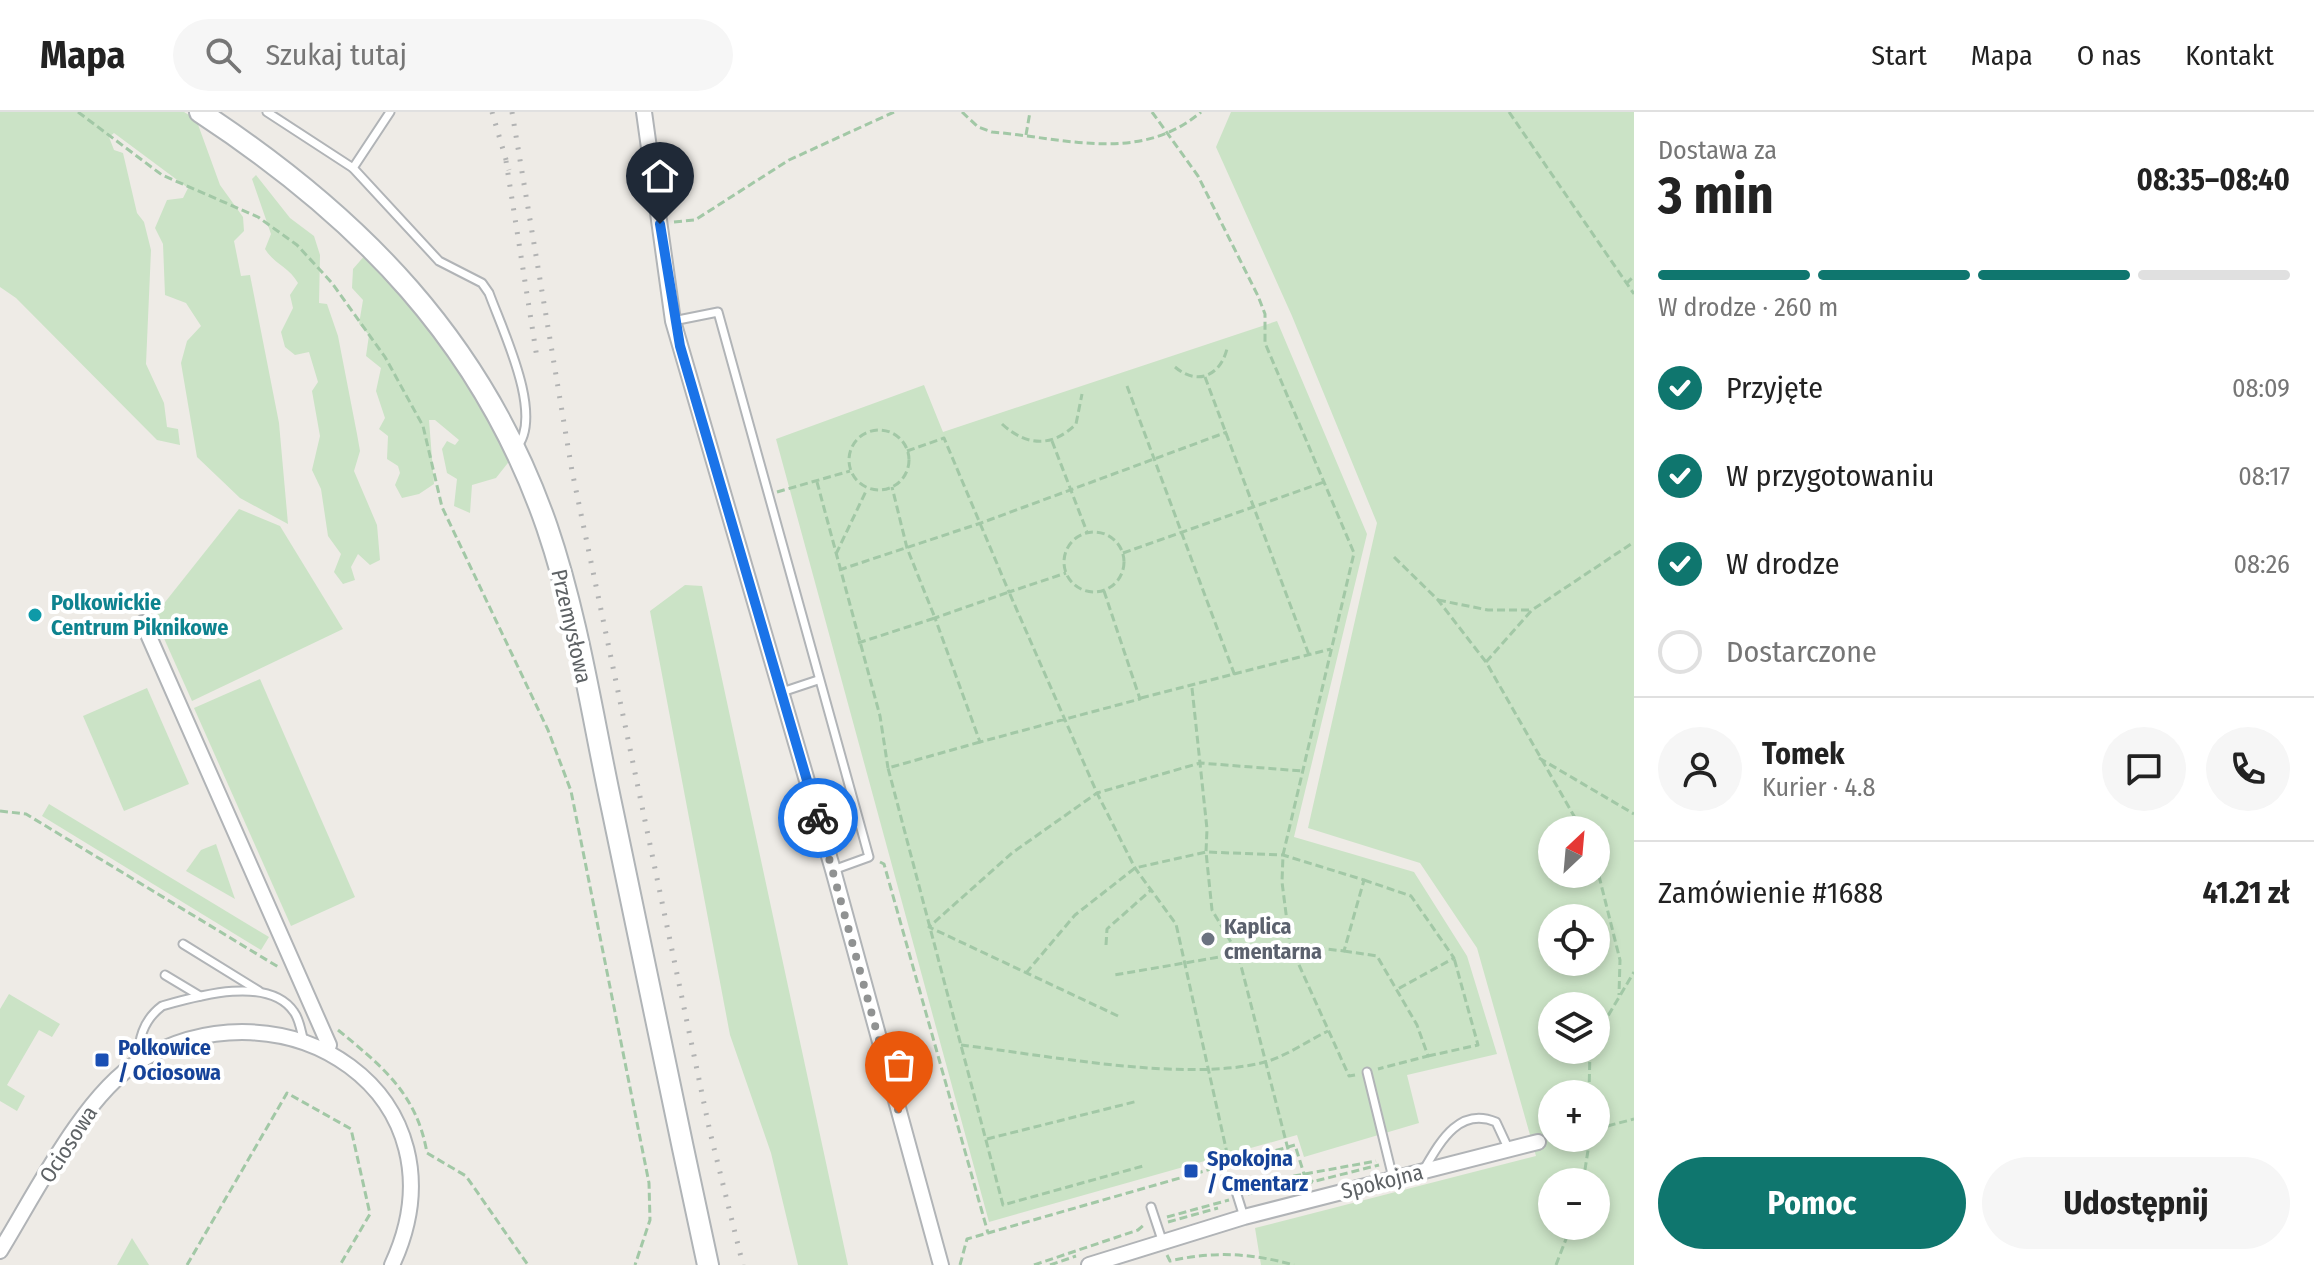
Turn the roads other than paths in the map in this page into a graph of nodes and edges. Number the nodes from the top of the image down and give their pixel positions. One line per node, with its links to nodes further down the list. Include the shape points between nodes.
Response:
1 (200, 112): 7 (street, Przemysłowa, via 299,181 387,261 435,318)
2 (267, 112): 5 (lane)
3 (390, 112): 5 (lane)
4 (644, 112): 6 (street)
5 (353, 168): 7 (lane, via 439,261 482,283 489,293 525,399 526,430)
6 (673, 321): 9 (lane, via 718,312); 10 (street)
7 (514, 449): 30 (street, Przemysłowa, via 566,588)
8 (143, 623): 17 (street, via 329,1045)
9 (818, 680): 10 (lane); 11 (lane, via 869,857)
10 (782, 692): 11 (street)
11 (833, 870): 31 (street)
12 (183, 944): 14 (lane)
13 (165, 975): 15 (lane)
14 (261, 992): 15 (lane); 16 (lane, via 281,999 295,1012)
15 (200, 996): 18 (lane, via 155,1011 139,1037)
16 (304, 1042): 17 (street, Ociosowa); 18 (street, Ociosowa, via 248,1030 208,1033)
17 (326, 1051): 29 (street, Ociosowa, via 352,1065 381,1093 397,1119 412,1193)
18 (137, 1062): 28 (street, Ociosowa, via 91,1106)
19 (1367, 1072): 23 (lane)
20 (1538, 1142): 21 (street, Spokojna)
21 (1509, 1150): 22 (street, Spokojna); 22 (lane, via 1496,1122 1475,1118 1445,1134)
22 (1423, 1171): 23 (street, Spokojna)
23 (1393, 1178): 26 (street, Spokojna)
24 (1233, 1182): 26 (lane)
25 (1151, 1207): 27 (lane)
26 (1244, 1217): 27 (street, Spokojna)
27 (1162, 1240): 32 (street, Spokojna)
28 (0, 1250)
29 (392, 1265)
30 (708, 1265)
31 (941, 1265)
32 (1089, 1265)

